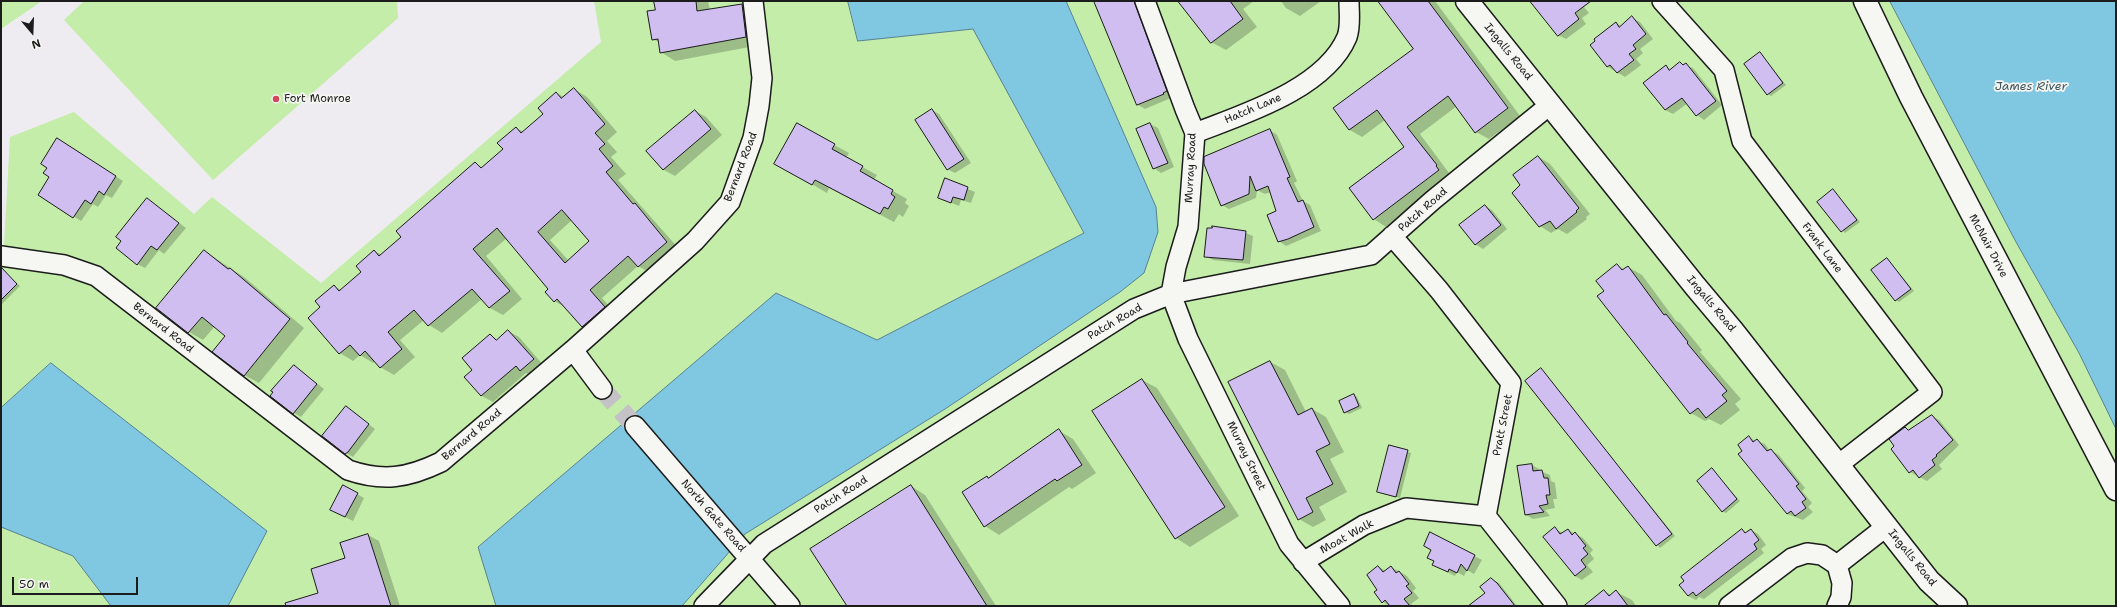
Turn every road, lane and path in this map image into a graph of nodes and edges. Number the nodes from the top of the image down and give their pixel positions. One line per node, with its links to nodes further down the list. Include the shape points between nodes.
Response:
1 (753, 1): 12 (street, Bernard Road, via 762,78 760,106 753,138 730,202 703,234)
2 (1145, 1): 8 (street, Murray Road)
3 (1349, 1): 8 (street, Hatch Lane, via 1347,37 1329,63 1278,100)
4 (1467, 1): 7 (street, Ingalls Road)
5 (1662, 1): 15 (street, Frank Lane, via 1724,70 1742,141 1932,392)
6 (1865, 1): 16 (street, McNair Drive, via 1911,97)
7 (1551, 104): 9 (street, Patch Road); 15 (street, Ingalls Road)
8 (1196, 133): 11 (street, Murray Road, via 1188,227)
9 (1392, 236): 11 (street, Patch Road, via 1371,255); 17 (street, Pratt Street, via 1439,290 1511,383)
10 (1, 256): 12 (street, Bernard Road, via 64,265 96,276 336,462 348,470 366,476 391,478 420,472 441,462)
11 (1171, 294): 19 (street, Patch Road, via 1134,309 764,544); 20 (street, Murray Street, via 1188,339 1289,544)
12 (573, 350): 13 (street)
13 (602, 389)
14 (634, 426): 19 (street, North Gate Road)
15 (1838, 465): 18 (street, Ingalls Road)
16 (2116, 489)
17 (1486, 516): 20 (street, Moat Walk, via 1406,508 1364,525); 25 (street)
18 (1887, 526): 21 (street); 28 (street, Ingalls Road, via 1929,581)
19 (745, 553): 22 (street, Patch Road); 23 (street, North Gate Road)
20 (1304, 562): 24 (street, Murray Street)
21 (1837, 566): 26 (street, via 1822,555 1807,553 1792,558); 27 (street, via 1842,583 1842,598)
22 (704, 606)
23 (790, 606)
24 (1340, 606)
25 (1557, 606)
26 (1729, 606)
27 (1837, 606)
28 (1956, 606)

